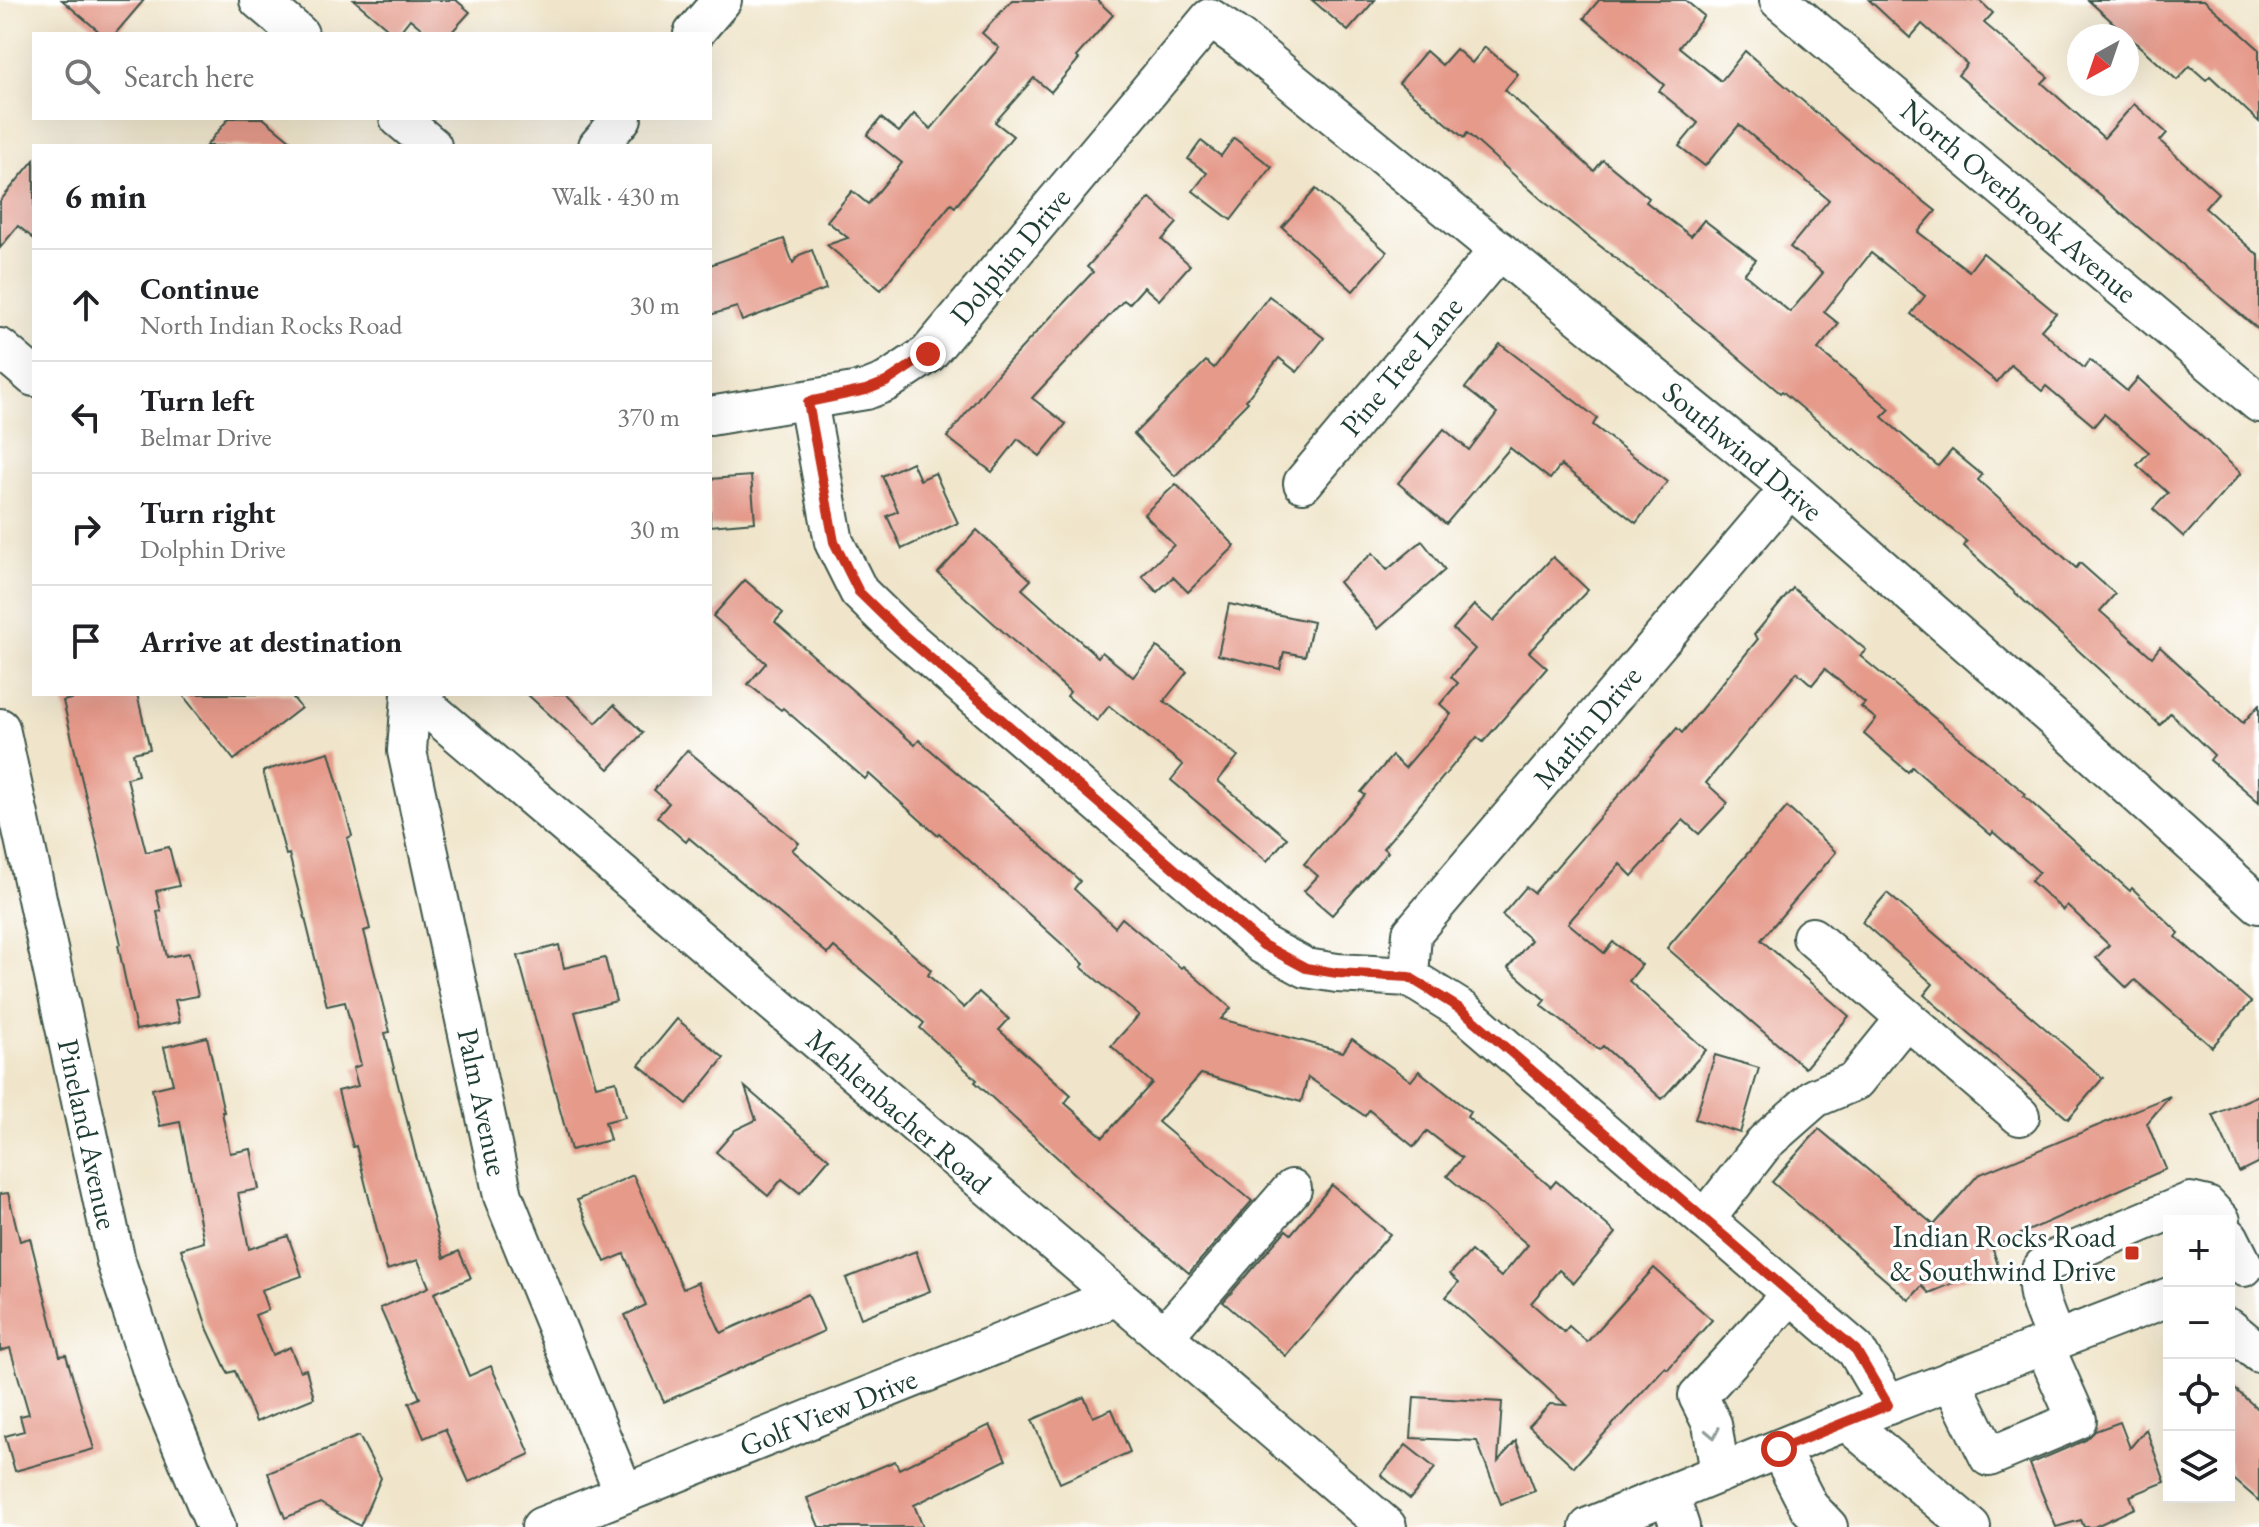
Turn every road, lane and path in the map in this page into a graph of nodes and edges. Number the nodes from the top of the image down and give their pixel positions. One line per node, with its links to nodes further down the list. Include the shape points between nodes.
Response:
1 (259, 0): 5 (street)
2 (722, 0): 6 (street)
3 (1779, 0): 15 (street, North Overbrook Avenue)
4 (1210, 18): 11 (street, Southwind Drive); 14 (street, Dolphin Drive, via 928,354 866,390)
5 (297, 32)
6 (695, 32)
7 (401, 120): 9 (street)
8 (620, 120): 10 (street)
9 (430, 144)
10 (600, 144)
11 (1499, 250): 17 (street, Pine Tree Lane); 18 (street, Southwind Drive)
12 (0, 348): 13 (street)
13 (32, 375)
14 (808, 402): 16 (street, Dolphin Drive); 24 (street, via 834,542 859,592 899,631 1263,945 1306,968)
15 (2259, 403)
16 (712, 416)
17 (1303, 483)
18 (1790, 488): 22 (street, Southwind Drive); 24 (street, Marlin Drive, via 1412,933)
19 (411, 696): 42 (street, Palm Avenue, via 407,751 503,1196)
20 (413, 696): 31 (street, Mehlenbacher Road)
21 (0, 728): 44 (street, Pineland Avenue, via 116,1262 158,1389)
22 (2259, 904)
23 (1812, 937): 25 (street)
24 (1409, 977): 29 (street, via 1462,1010)
25 (1906, 1018): 26 (street); 29 (street, via 1855,1081 1815,1098 1765,1142)
26 (2020, 1116)
27 (1292, 1189): 34 (street)
28 (2215, 1215): 35 (street, via 2207,1206 2190,1202 2048,1262 2040,1272 2039,1287)
29 (1705, 1220): 30 (street)
30 (1791, 1294): 38 (street, via 1856,1350); 41 (street, one-way to 41, via 1698,1396 1712,1424)
31 (1115, 1297): 34 (street, Mehlenbacher Road); 42 (street, Golf View Drive)
32 (2163, 1299): 35 (street)
33 (2235, 1333): 36 (street)
34 (1163, 1337): 46 (street, Mehlenbacher Road)
35 (2050, 1343): 37 (street); 37 (street, via 2077,1420 1989,1457)
36 (2259, 1353)
37 (1951, 1380): 38 (street)
38 (1888, 1405): 39 (street)
39 (1846, 1421): 40 (street); 49 (street)
40 (1779, 1449): 41 (street); 48 (street, via 1809,1507)
41 (1720, 1473): 43 (street)
42 (624, 1493): 45 (street, Golf View Drive)
43 (1675, 1510): 47 (street)
44 (216, 1527)
45 (541, 1527)
46 (1387, 1527)
47 (1589, 1527)
48 (1828, 1527)
49 (1971, 1527)

